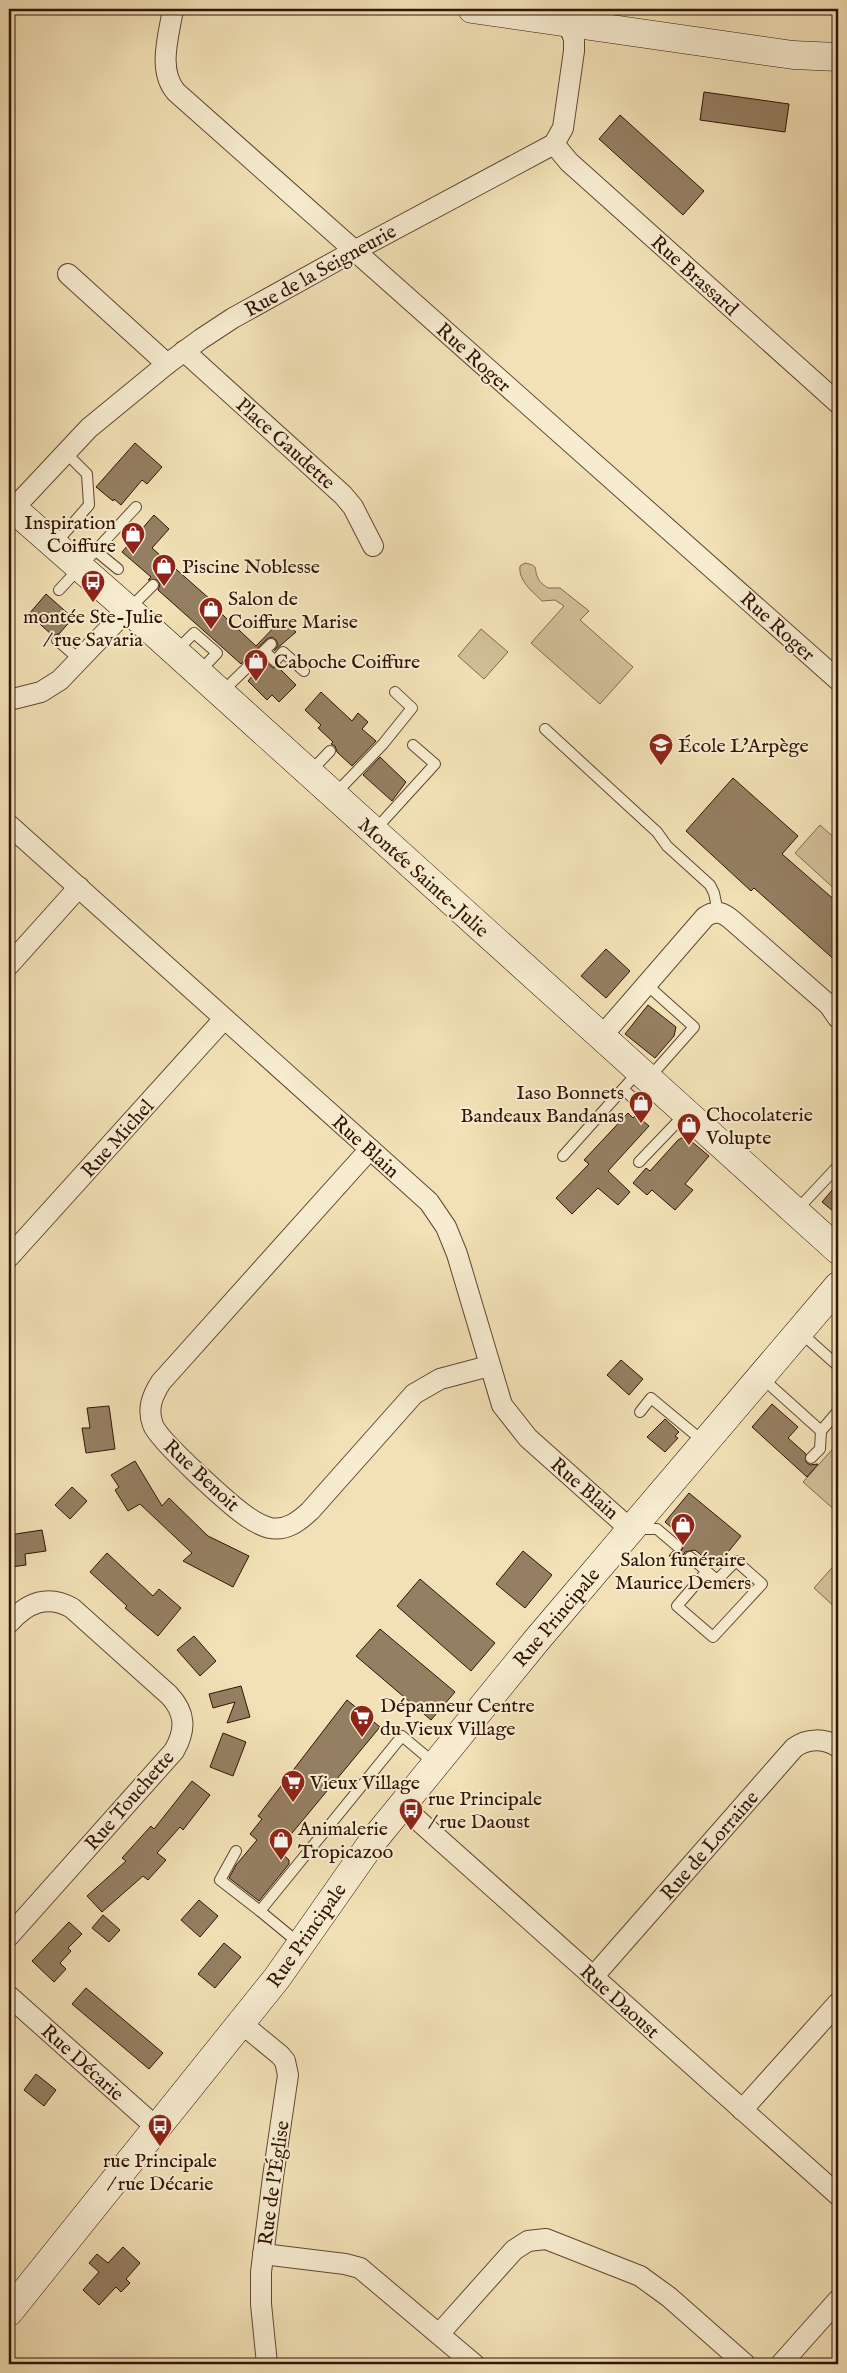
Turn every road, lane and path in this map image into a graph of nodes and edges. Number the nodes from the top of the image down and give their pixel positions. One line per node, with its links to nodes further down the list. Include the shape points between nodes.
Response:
1 (173, 9): 8 (street, Rue Roger, via 166,61 170,85)
2 (472, 9): 3 (street)
3 (566, 16): 4 (street); 7 (street, via 574,39 574,51 563,128)
4 (794, 55): 5 (street); 6 (street)
5 (838, 57)
6 (838, 70)
7 (554, 144): 8 (street, Rue de la Seigneurie); 12 (street, Rue Brassard, via 570,162)
8 (354, 251): 10 (street, Rue de la Seigneurie, via 233,318); 26 (street, Rue Roger)
9 (68, 274): 11 (street)
10 (184, 351): 11 (street, Rue de la Seigneurie); 17 (street, Place Gaudette, via 343,495)
11 (166, 364): 13 (street, Rue de la Seigneurie, via 104,414)
12 (838, 403)
13 (65, 452): 14 (street, Rue de la Seigneurie); 16 (lane, via 87,474 89,505)
14 (11, 507): 16 (street, Montée Sainte-Julie)
15 (136, 507): 18 (lane)
16 (54, 545): 18 (street, Montée Sainte-Julie)
17 (374, 546)
18 (88, 559): 19 (lane); 21 (lane); 22 (street, Montée Sainte-Julie)
19 (118, 570)
20 (153, 585): 22 (lane)
21 (59, 590)
22 (128, 609): 24 (street); 28 (street, Montée Sainte-Julie)
23 (56, 640): 24 (lane)
24 (81, 661): 29 (street, via 41,692)
25 (304, 671): 28 (lane, via 284,652 275,661 268,647)
26 (838, 680)
27 (395, 692): 34 (lane, via 412,708)
28 (221, 693): 33 (street, Montée Sainte-Julie)
29 (9, 700)
30 (545, 729): 38 (lane, via 658,832 667,846 710,885)
31 (413, 745): 36 (lane, via 435,764)
32 (330, 751): 33 (lane)
33 (309, 772): 34 (street, Montée Sainte-Julie)
34 (334, 795): 36 (street, Montée Sainte-Julie)
35 (9, 825): 37 (street, Rue Blain)
36 (374, 831): 43 (street, Montée Sainte-Julie)
37 (78, 887): 39 (street); 42 (street, Rue Blain)
38 (718, 912): 40 (street, via 705,917); 41 (street, via 733,920 829,1005)
39 (9, 965)
40 (646, 984): 43 (street); 44 (lane, via 694,1027)
41 (838, 1018)
42 (224, 1019): 47 (street, Rue Blain); 53 (street, Rue Michel)
43 (601, 1037): 44 (street, Montée Sainte-Julie)
44 (637, 1079): 45 (lane); 46 (street, Montée Sainte-Julie); 48 (lane)
45 (643, 1107)
46 (686, 1113): 49 (lane); 51 (street, Montée Sainte-Julie)
47 (370, 1149): 56 (street, Rue Blain, via 429,1202 446,1227 463,1270); 56 (street, Rue Benoit, via 161,1382 151,1402 150,1412 157,1433 247,1517 270,1528 282,1528 300,1520 310,1511 421,1389)
48 (564, 1156)
49 (640, 1162)
50 (838, 1166): 51 (lane)
51 (796, 1212): 52 (street, Montée Sainte-Julie)
52 (838, 1250)
53 (9, 1257)
54 (838, 1286): 55 (street, Rue Principale)
55 (800, 1331): 57 (lane); 58 (street, Rue Principale)
56 (489, 1366): 64 (street, Rue Blain, via 502,1405 517,1427)
57 (838, 1366)
58 (761, 1376): 61 (lane); 62 (street, Rue Principale)
59 (838, 1411): 61 (lane)
60 (640, 1412): 62 (lane, via 651,1398)
61 (821, 1431): 63 (lane, via 820,1449)
62 (704, 1442): 64 (street, Rue Principale)
63 (811, 1458)
64 (630, 1529): 65 (lane, via 657,1529); 70 (street, Rue Principale)
65 (677, 1546)
66 (690, 1557): 67 (lane)
67 (707, 1572): 67 (lane, via 718,1580 736,1561 762,1584 713,1637 677,1606)
68 (9, 1623): 74 (street, Rue Touchette, via 18,1612 40,1601 62,1602 169,1695 177,1703 184,1720 174,1751)
69 (838, 1747): 76 (street, Rue de Lorraine, via 814,1740 794,1748)
70 (436, 1764): 71 (street, Rue Principale); 73 (lane, via 402,1736)
71 (402, 1806): 75 (street, Rue Principale, via 357,1862); 76 (street, Rue Daoust)
72 (236, 1851): 73 (lane, via 220,1880)
73 (260, 1911): 75 (lane)
74 (9, 1936)
75 (301, 1945): 79 (street, Rue Principale)
76 (592, 1976): 80 (street, Rue Daoust)
77 (9, 1996): 81 (street, Rue Décarie)
78 (838, 2003): 80 (street)
79 (241, 2023): 81 (street, Rue Principale); 83 (street, Rue de l'Église, via 280,2055 288,2075)
80 (742, 2110): 82 (street, Rue Daoust)
81 (157, 2128): 85 (street, Rue Principale)
82 (838, 2195)
83 (263, 2254): 86 (street, via 360,2268); 87 (street, Rue de l'Église, via 261,2304)
84 (838, 2300): 90 (street)
85 (9, 2312)
86 (440, 2334): 88 (street); 89 (street, via 514,2250 528,2241 546,2239 648,2280)
87 (267, 2364)
88 (474, 2364)
89 (745, 2364)
90 (782, 2364)

